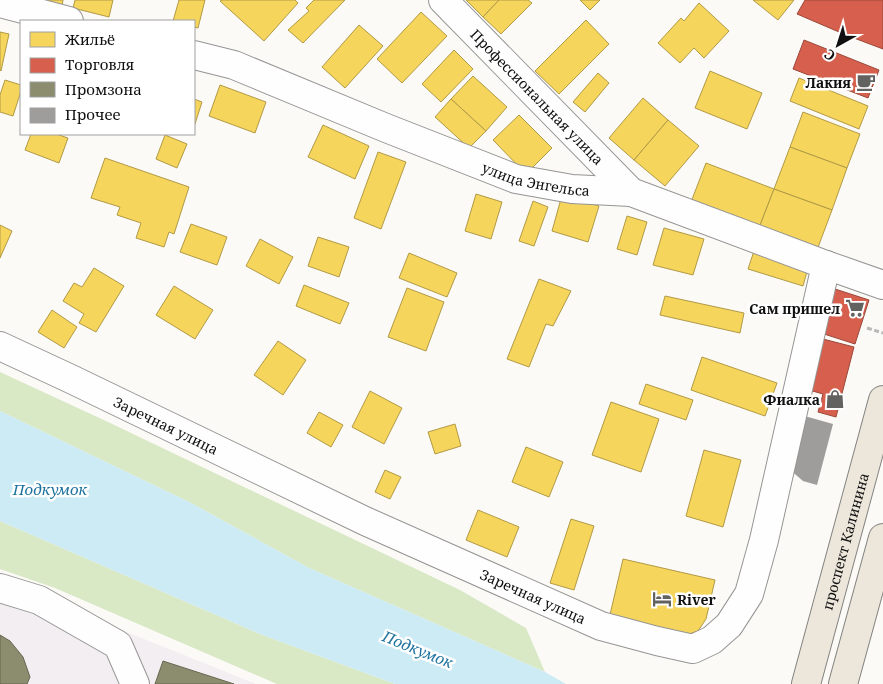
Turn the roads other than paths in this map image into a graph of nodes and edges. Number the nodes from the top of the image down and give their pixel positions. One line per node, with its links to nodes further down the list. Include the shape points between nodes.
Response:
1 (443, 0): 5 (street, Профессиональная улица)
2 (0, 3): 3 (street)
3 (64, 20)
4 (195, 55): 5 (street, улица Энгельса, via 234,65 516,179 572,189)
5 (631, 192): 6 (street, улица Энгельса)
6 (826, 265): 7 (street, улица Энгельса); 8 (street, Заречная улица, via 749,594 729,626 712,640 693,649 601,626 365,521)
7 (883, 285)
8 (0, 346)
9 (883, 400): 13 (main road, проспект Калинина)
10 (883, 538): 14 (main road)
11 (0, 588): 12 (street, via 39,600 118,646)
12 (135, 684)
13 (806, 684)
14 (844, 684)

